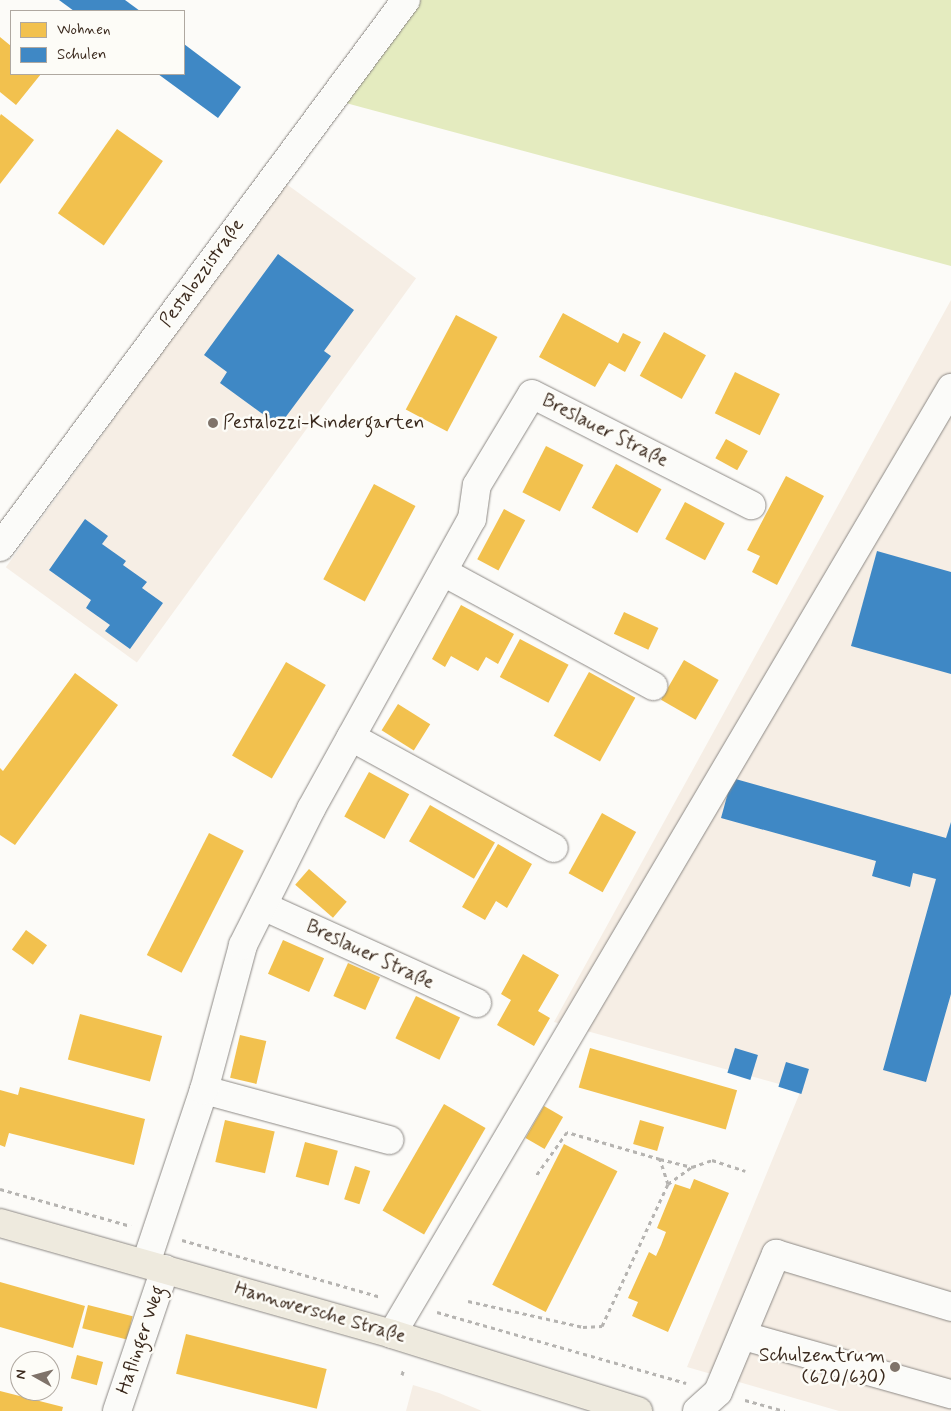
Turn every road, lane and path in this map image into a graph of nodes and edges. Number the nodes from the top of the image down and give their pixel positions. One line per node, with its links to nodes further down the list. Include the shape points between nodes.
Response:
1 (406, 0): 4 (street, Pestalozzistraße)
2 (951, 388): 22 (street)
3 (751, 505): 5 (street, Breslauer Straße, via 532,394 477,485 472,519)
4 (0, 547)
5 (444, 573): 6 (street); 7 (street, Breslauer Straße)
6 (653, 686)
7 (351, 738): 8 (street); 9 (street, Breslauer Straße)
8 (554, 848)
9 (263, 906): 10 (street, Breslauer Straße); 11 (street, Breslauer Straße, via 243,945)
10 (477, 1003)
11 (204, 1090): 12 (street); 19 (street, Breslauer Straße)
12 (389, 1140)
13 (660, 1159): 14 (path); 16 (path, via 567,1132); 17 (path)
14 (692, 1167): 15 (path, via 712,1160); 17 (path)
15 (745, 1171)
16 (535, 1177)
17 (668, 1184): 20 (path, via 602,1326 583,1328)
18 (0, 1223): 19 (main road, Hannoversche Straße)
19 (156, 1266): 22 (main road, Hannoversche Straße); 25 (street, Haflinger Weg)
20 (468, 1301)
21 (951, 1307): 23 (street, via 776,1254)
22 (392, 1334): 26 (main road, Hannoversche Straße)
23 (744, 1336): 24 (street); 27 (street, via 718,1392)
24 (951, 1394)
25 (117, 1411)
26 (638, 1411)
27 (697, 1411)

